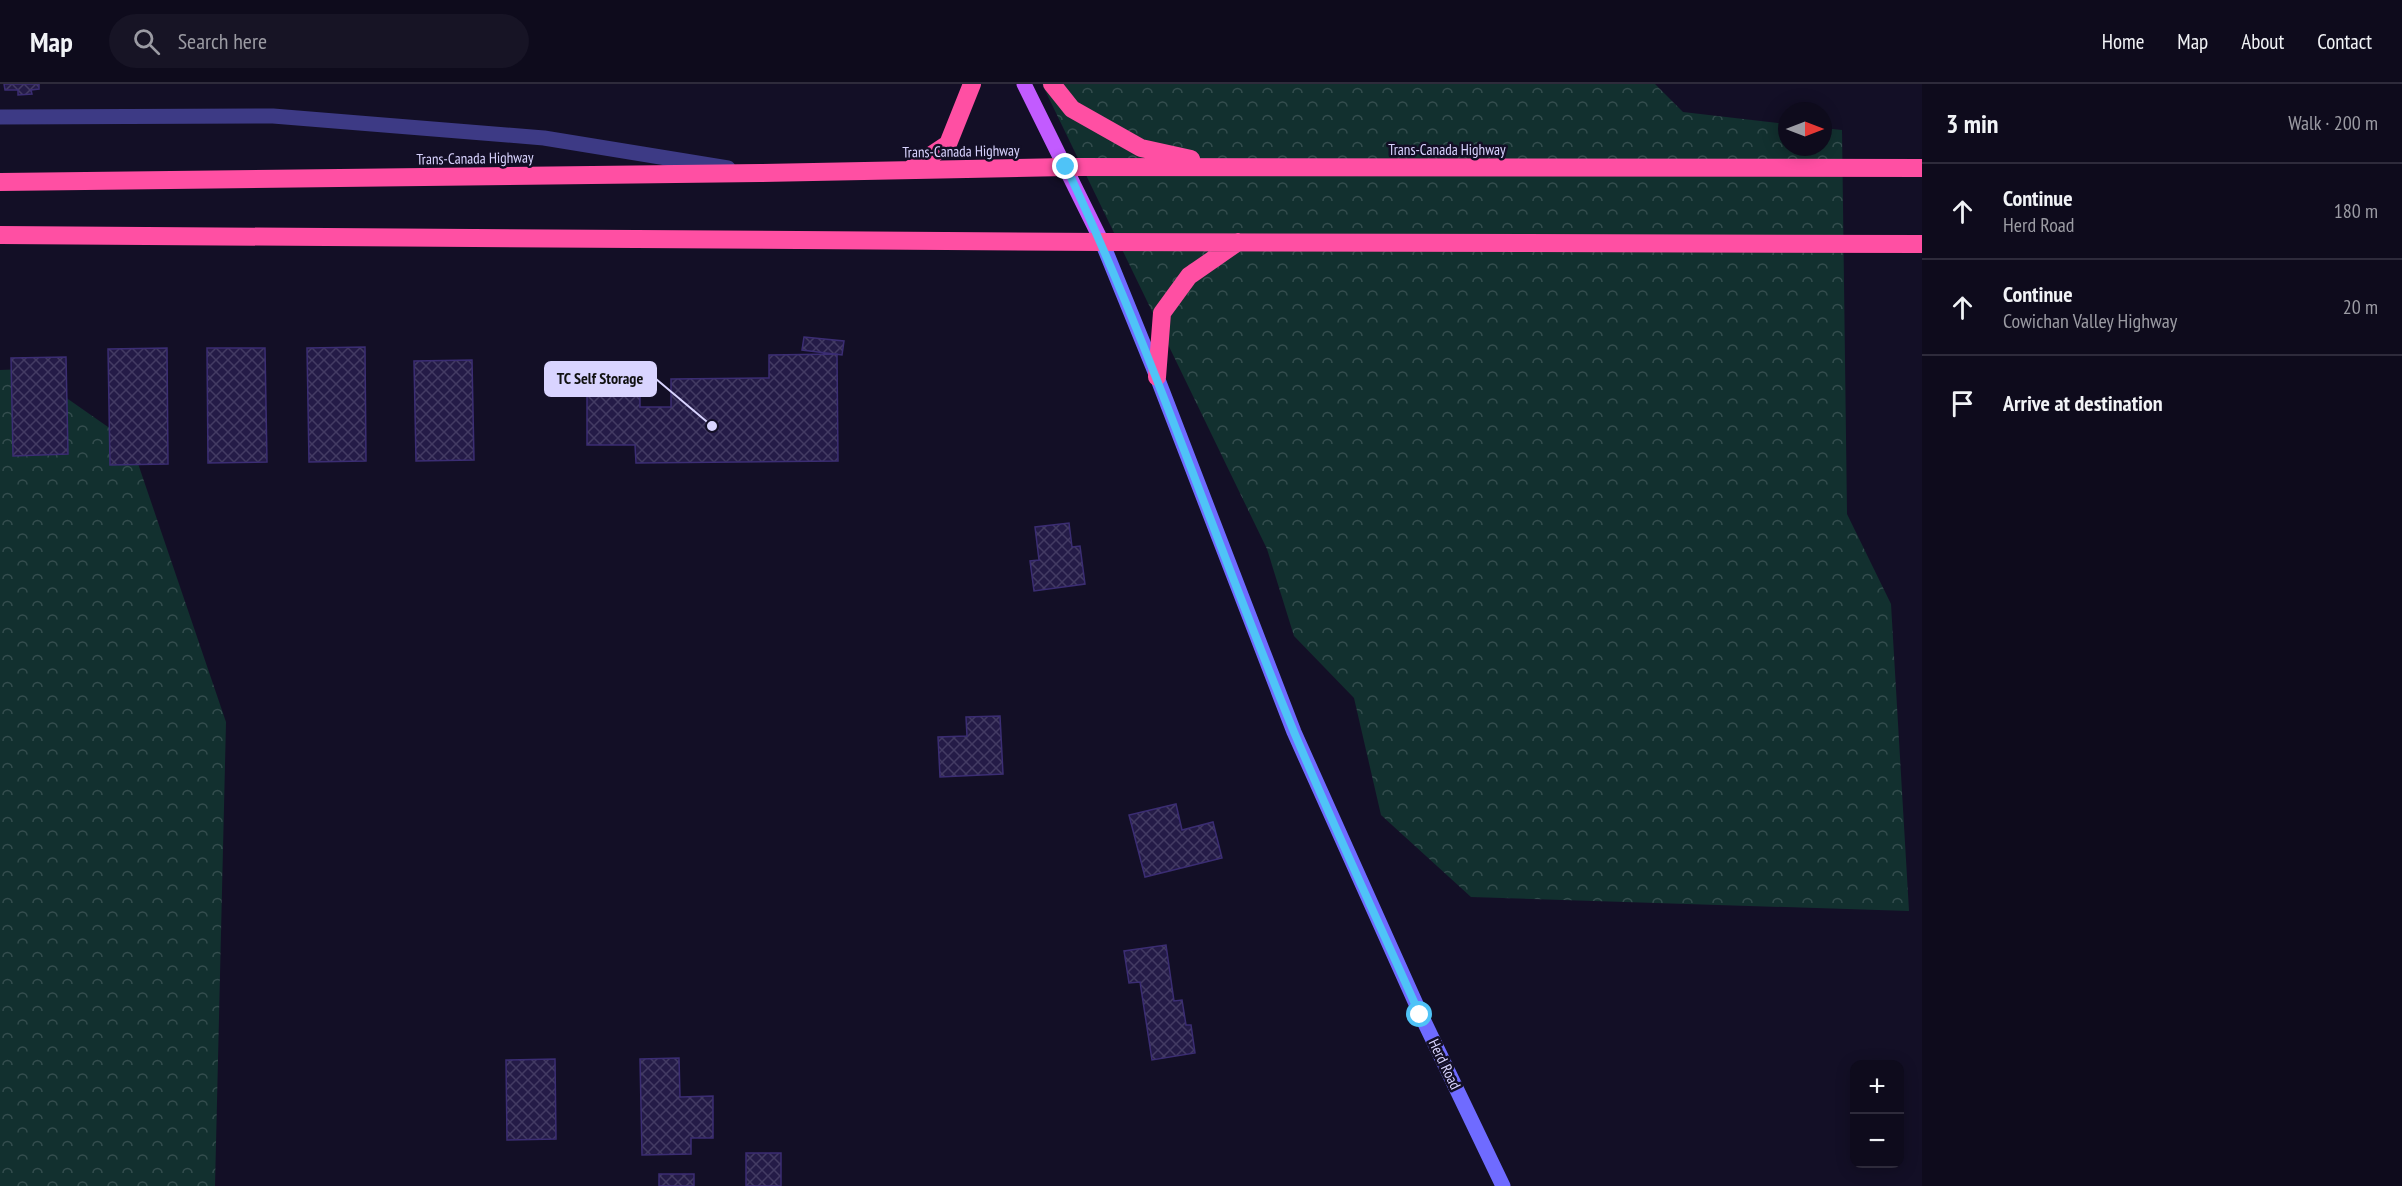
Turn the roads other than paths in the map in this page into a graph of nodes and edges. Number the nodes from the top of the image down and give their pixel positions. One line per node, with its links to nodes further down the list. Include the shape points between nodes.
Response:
1 (972, 84): 8 (highway, via 948,144)
2 (1024, 84): 5 (main road)
3 (1052, 84): 6 (highway, via 1072,109 1142,148)
4 (0, 117): 9 (lane, via 273,116 544,138)
5 (1066, 167): 6 (highway, Trans-Canada Highway); 8 (highway, Trans-Canada Highway); 12 (main road)
6 (1222, 167): 7 (highway, Trans-Canada Highway)
7 (1922, 168)
8 (909, 170): 9 (highway, Trans-Canada Highway)
9 (760, 173): 10 (highway, Trans-Canada Highway)
10 (0, 182)
11 (0, 235): 12 (highway)
12 (1102, 242): 13 (highway); 15 (street, Herd Road)
13 (1238, 242): 14 (highway); 15 (highway, via 1189,276 1162,313)
14 (1922, 244)
15 (1157, 377): 16 (street, Herd Road, via 1294,732 1420,1015)
16 (1503, 1186)

